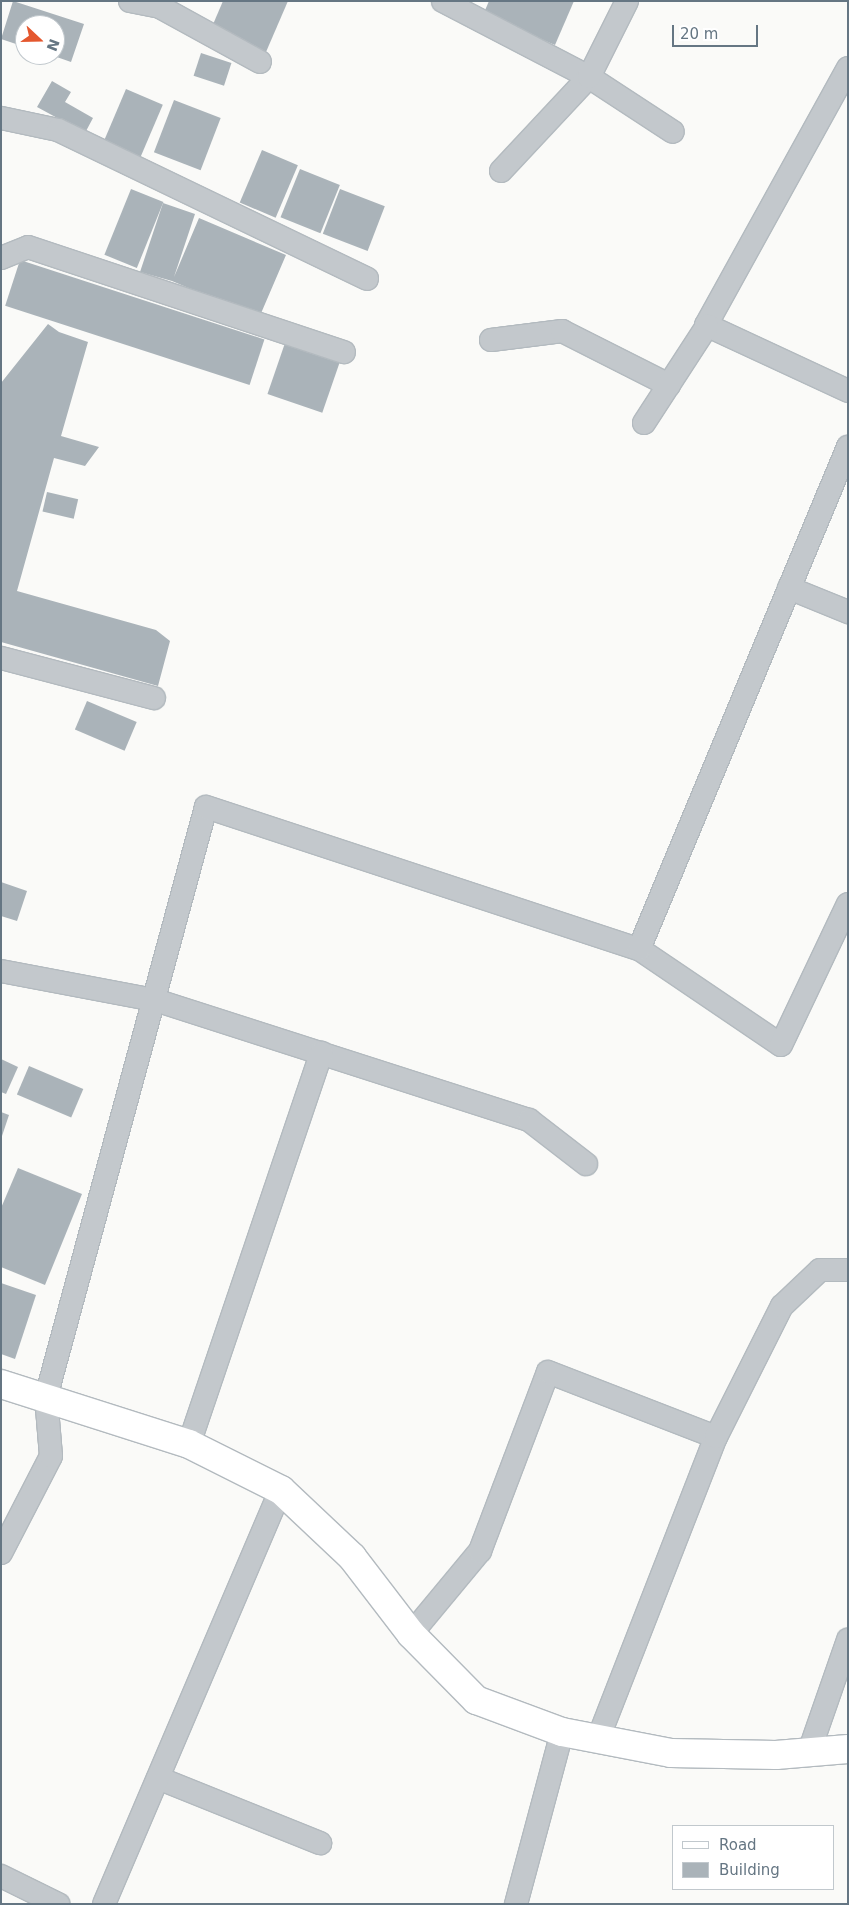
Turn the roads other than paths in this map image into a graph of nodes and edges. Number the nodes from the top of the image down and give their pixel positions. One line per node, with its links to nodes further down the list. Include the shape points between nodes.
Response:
1 (130, 1): 4 (street)
2 (443, 1): 7 (street)
3 (627, 1): 7 (street)
4 (164, 4): 5 (street)
5 (260, 62)
6 (848, 68): 13 (street)
7 (589, 77): 9 (street); 10 (street)
8 (1, 118): 12 (street, via 58,130)
9 (673, 132)
10 (501, 171)
11 (1, 258): 15 (street, via 28,247)
12 (367, 279)
13 (707, 326): 16 (street); 17 (street)
14 (491, 340): 16 (street, via 562,331)
15 (344, 352)
16 (669, 385): 18 (street)
17 (848, 391)
18 (644, 423)
19 (848, 447): 20 (street)
20 (789, 588): 21 (street); 25 (street)
21 (848, 612)
22 (1, 658): 23 (street)
23 (154, 698)
24 (848, 904): 25 (street, via 781,1045)
25 (639, 949): 27 (street, via 206,807)
26 (1, 971): 27 (street)
27 (155, 1000): 28 (street); 32 (street)
28 (321, 1053): 29 (street, via 529,1120); 34 (street)
29 (586, 1164)
30 (848, 1270): 33 (street, via 820,1270 805,1280 782,1306)
31 (1, 1384): 32 (main road)
32 (46, 1397): 34 (main road); 36 (street, via 51,1456)
33 (716, 1437): 37 (street, via 548,1372 480,1551); 41 (street)
34 (189, 1444): 35 (main road)
35 (281, 1490): 37 (main road, via 352,1557); 44 (street)
36 (1, 1553)
37 (411, 1634): 40 (main road, via 476,1700)
38 (848, 1640): 39 (street)
39 (840, 1680): 43 (street)
40 (562, 1732): 41 (main road); 49 (street)
41 (598, 1739): 43 (main road, via 671,1753 776,1755)
42 (848, 1749): 43 (main road)
43 (809, 1752)
44 (158, 1778): 45 (street); 48 (street)
45 (320, 1843)
46 (1, 1876): 47 (street)
47 (58, 1904)
48 (104, 1904)
49 (516, 1904)

